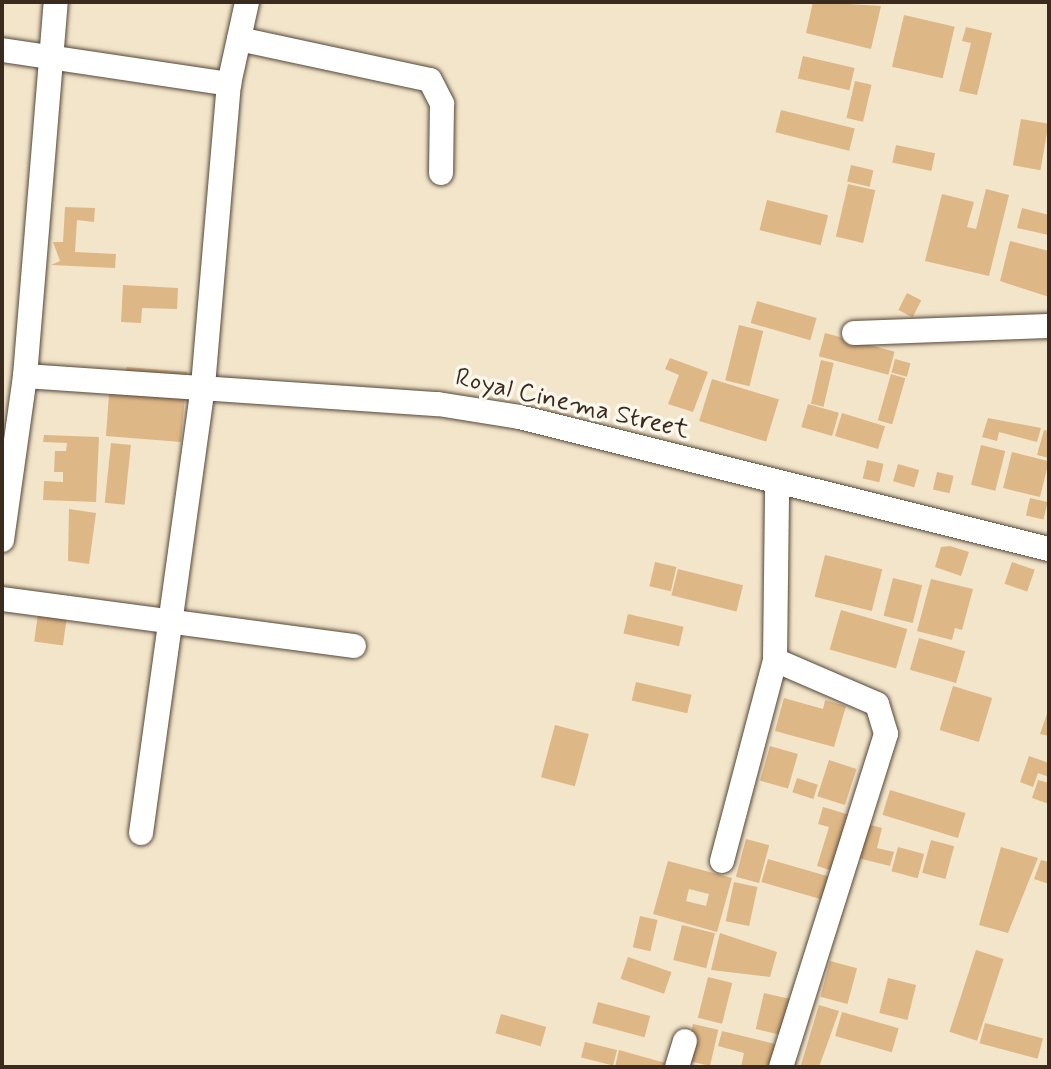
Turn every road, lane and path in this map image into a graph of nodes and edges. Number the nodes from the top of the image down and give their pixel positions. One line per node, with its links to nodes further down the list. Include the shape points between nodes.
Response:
1 (56, 2): 5 (street)
2 (247, 2): 3 (street)
3 (239, 39): 6 (street); 7 (street, via 430,80 442,104)
4 (2, 50): 5 (street)
5 (50, 56): 6 (street); 10 (street)
6 (229, 84): 11 (street)
7 (441, 173)
8 (1049, 326): 9 (street)
9 (854, 333)
10 (25, 376): 11 (street, Royal Cinema Street); 13 (street)
11 (203, 386): 12 (street, Royal Cinema Street, via 519,417); 16 (street)
12 (777, 484): 14 (street, Royal Cinema Street); 18 (street)
13 (2, 540)
14 (1049, 549)
15 (2, 599): 16 (street)
16 (167, 619): 17 (street); 19 (street)
17 (354, 646)
18 (775, 660): 20 (street); 23 (street, via 877,704 886,734)
19 (141, 833)
20 (722, 861)
21 (685, 1041): 22 (street)
22 (677, 1067)
23 (781, 1067)

